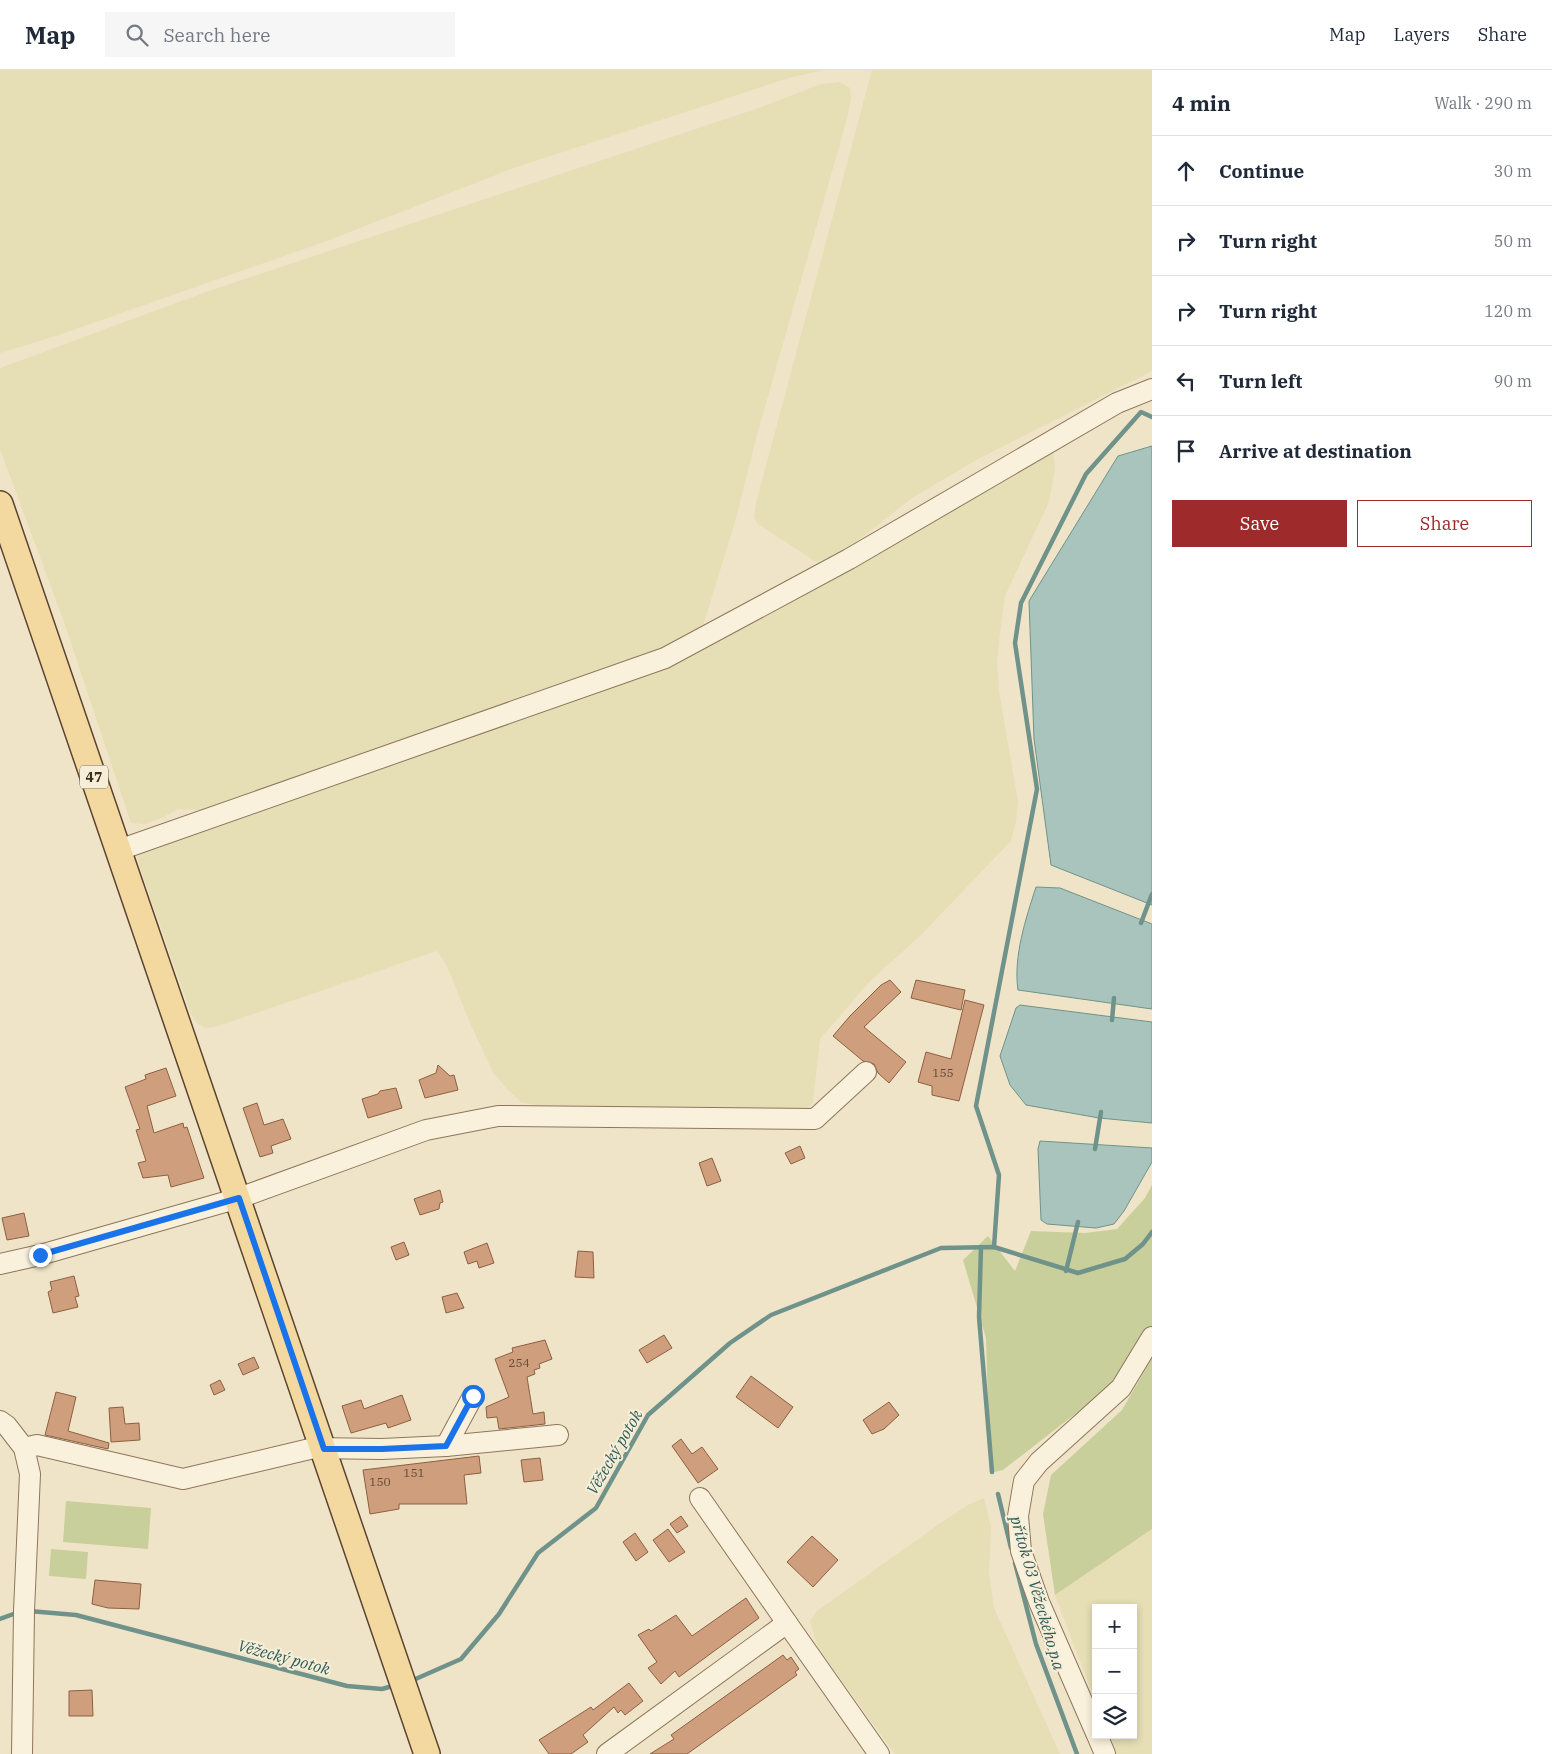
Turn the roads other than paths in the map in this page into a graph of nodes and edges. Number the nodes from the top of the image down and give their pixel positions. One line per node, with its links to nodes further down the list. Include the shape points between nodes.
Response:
1 (1152, 389): 3 (street, via 1117,403 849,559 665,658)
2 (0, 504): 3 (main road, 47)
3 (119, 850): 5 (main road, 47)
4 (866, 1072): 5 (street, via 815,1119 498,1116 426,1130)
5 (239, 1198): 6 (street); 13 (main road, 47)
6 (0, 1264)
7 (1152, 1337): 16 (street, via 1121,1388 1039,1462 1024,1481 1018,1516 1021,1551 1039,1602)
8 (473, 1396): 11 (street)
9 (0, 1421): 12 (street)
10 (558, 1435): 11 (street)
11 (446, 1446): 13 (street)
12 (24, 1448): 13 (street, via 37,1445 183,1479 296,1451); 18 (street, via 30,1474)
13 (324, 1449): 19 (main road, 47)
14 (700, 1498): 15 (street)
15 (787, 1624): 20 (street); 21 (street)
16 (1092, 1725)
17 (1098, 1739): 22 (street)
18 (22, 1754)
19 (427, 1754)
20 (607, 1754)
21 (879, 1754)
22 (1105, 1754)

